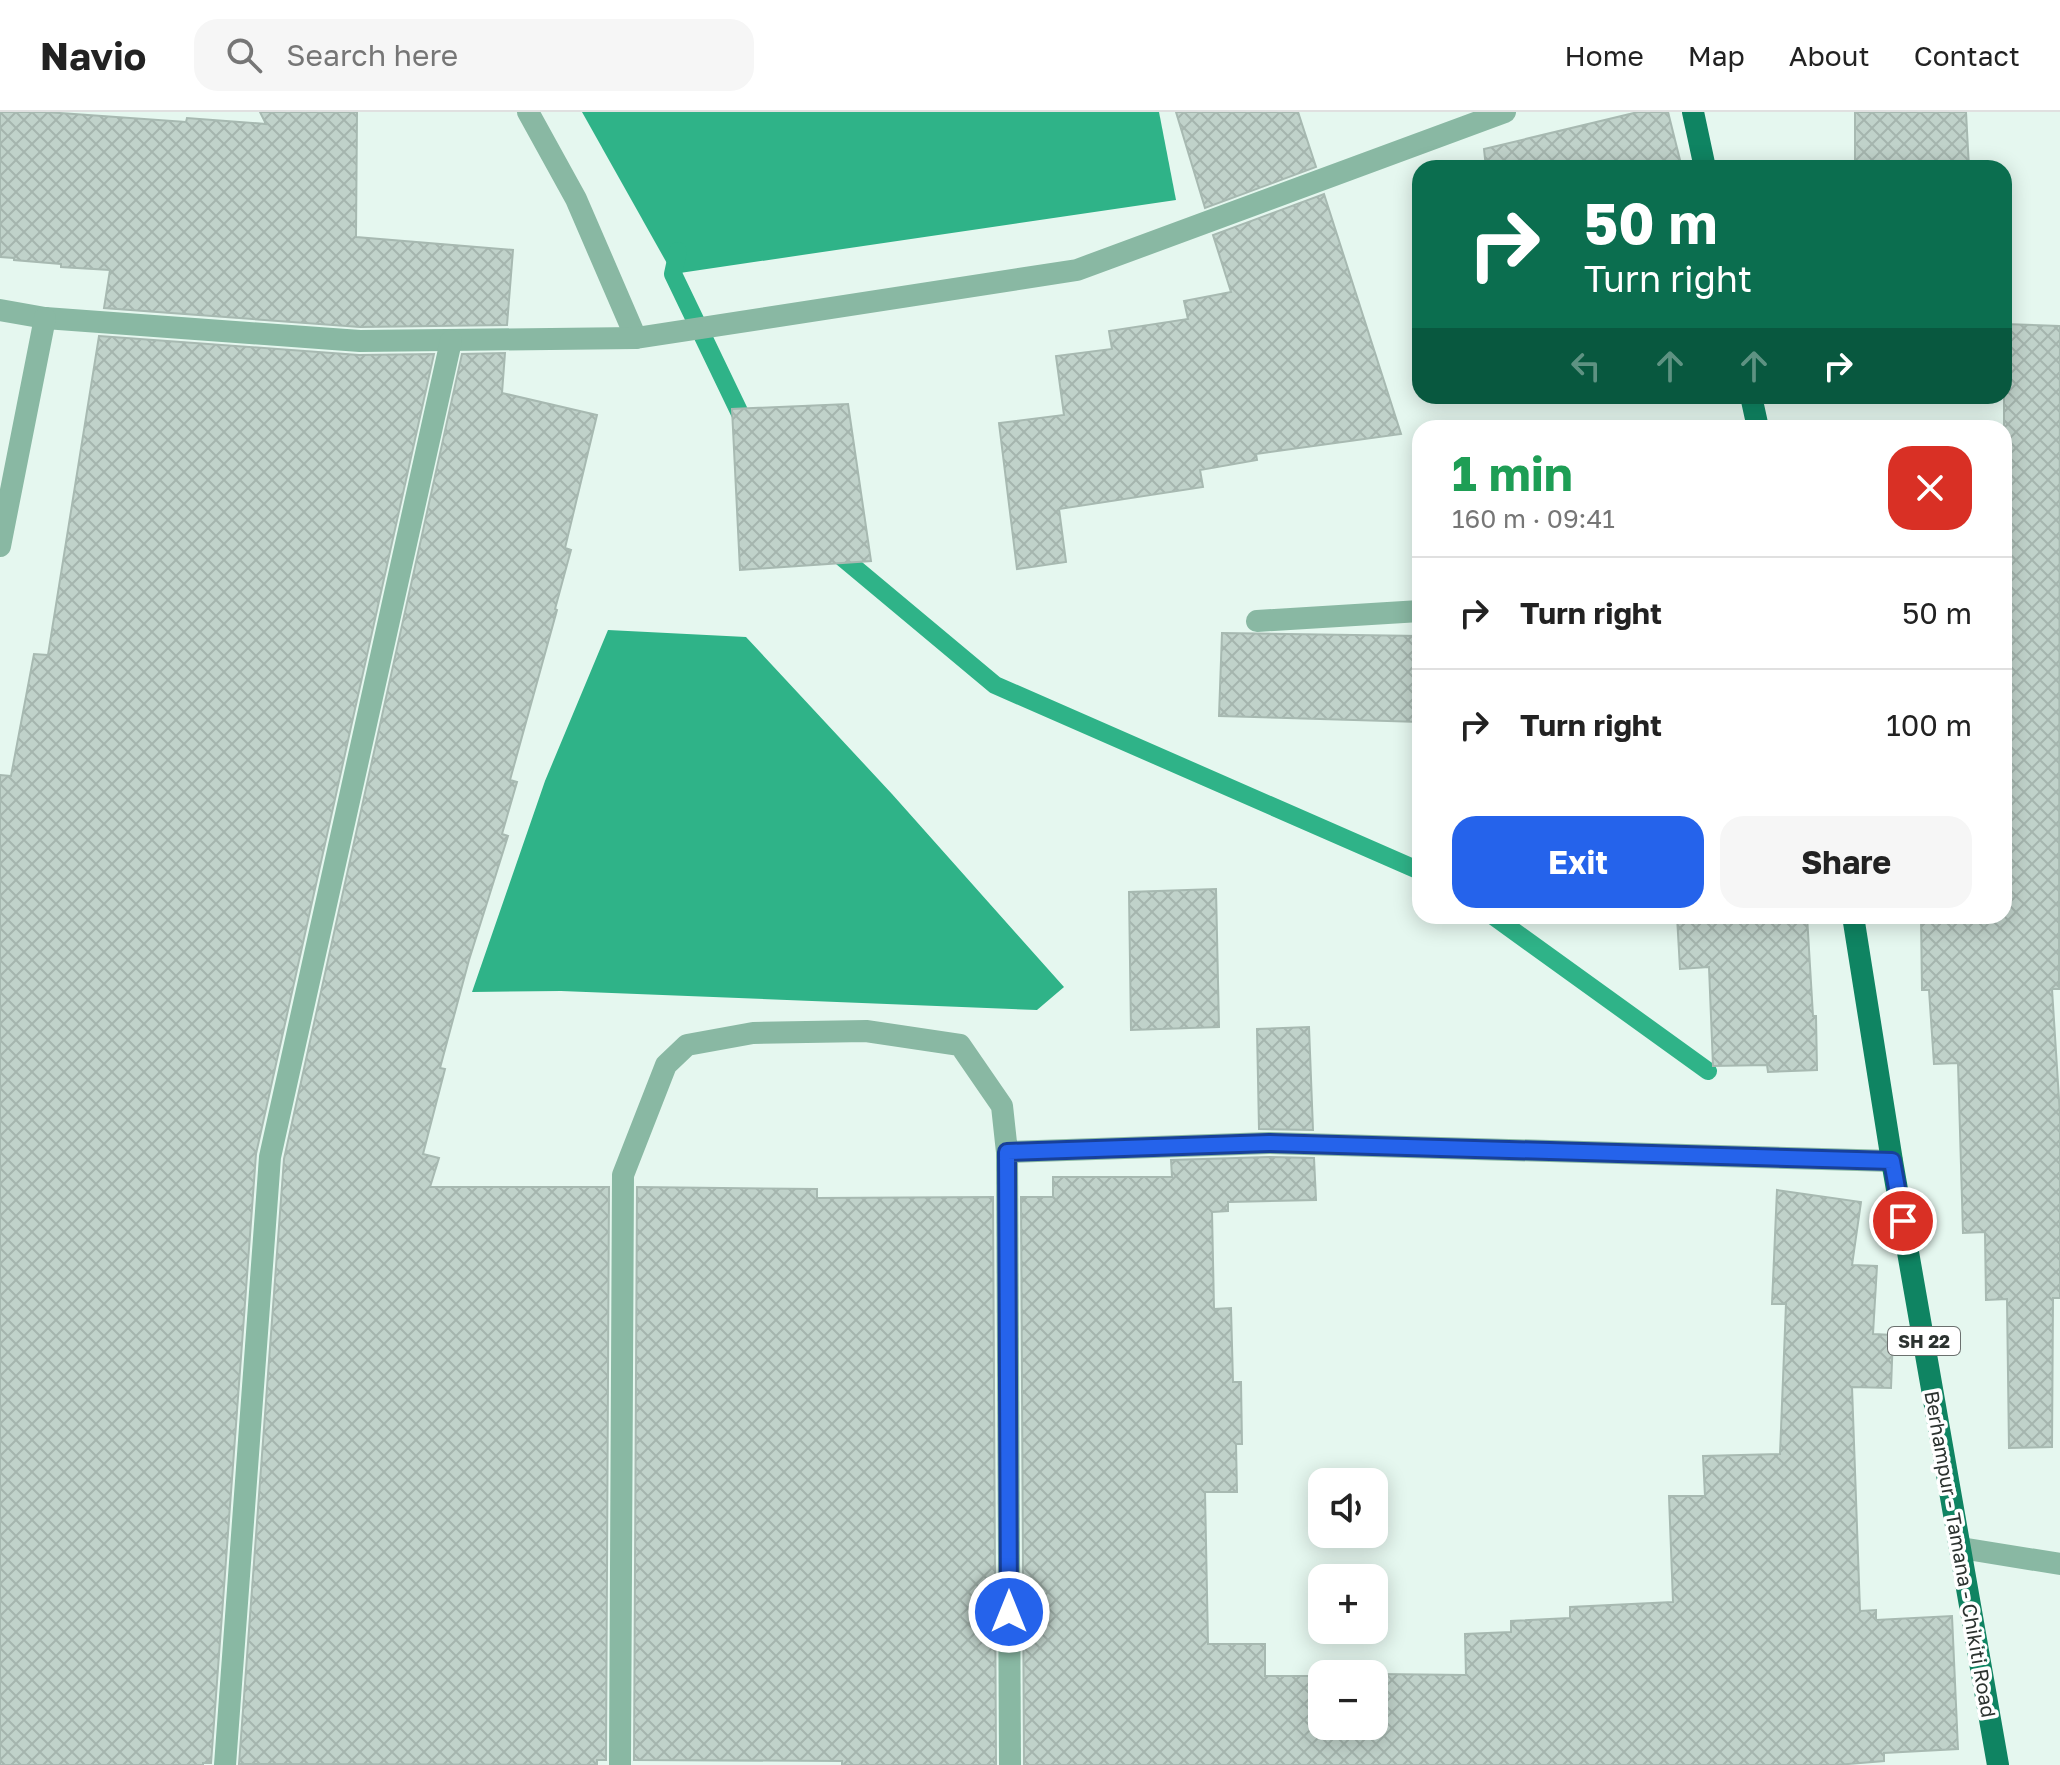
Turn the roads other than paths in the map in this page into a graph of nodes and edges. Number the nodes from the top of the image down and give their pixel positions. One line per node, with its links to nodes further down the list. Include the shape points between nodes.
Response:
1 (528, 112): 7 (street, via 576,199)
2 (1505, 112): 7 (street, via 1077,270)
3 (1693, 112): 4 (main road)
4 (1703, 160)
5 (0, 310): 6 (street)
6 (45, 318): 8 (street, via 360,341); 9 (street)
7 (636, 338): 8 (street)
8 (451, 341): 17 (street, via 270,1157)
9 (0, 546)
10 (1412, 611): 11 (street)
11 (1257, 621)
12 (1854, 924): 14 (main road, Berhampur - Tamana - Chikiti Road / SH 22)
13 (1007, 1152): 14 (street, via 1269,1143); 18 (street, via 1002,1106 960,1045 866,1031 753,1033 687,1045 666,1065 623,1175); 19 (street)
14 (1892, 1161): 15 (main road, Berhampur - Tamana - Chikiti Road / SH 22)
15 (1961, 1548): 16 (street); 20 (main road, Berhampur - Tamana - Chikiti Road / SH 22)
16 (2060, 1564)
17 (225, 1765)
18 (620, 1765)
19 (1010, 1765)
20 (1998, 1765)

